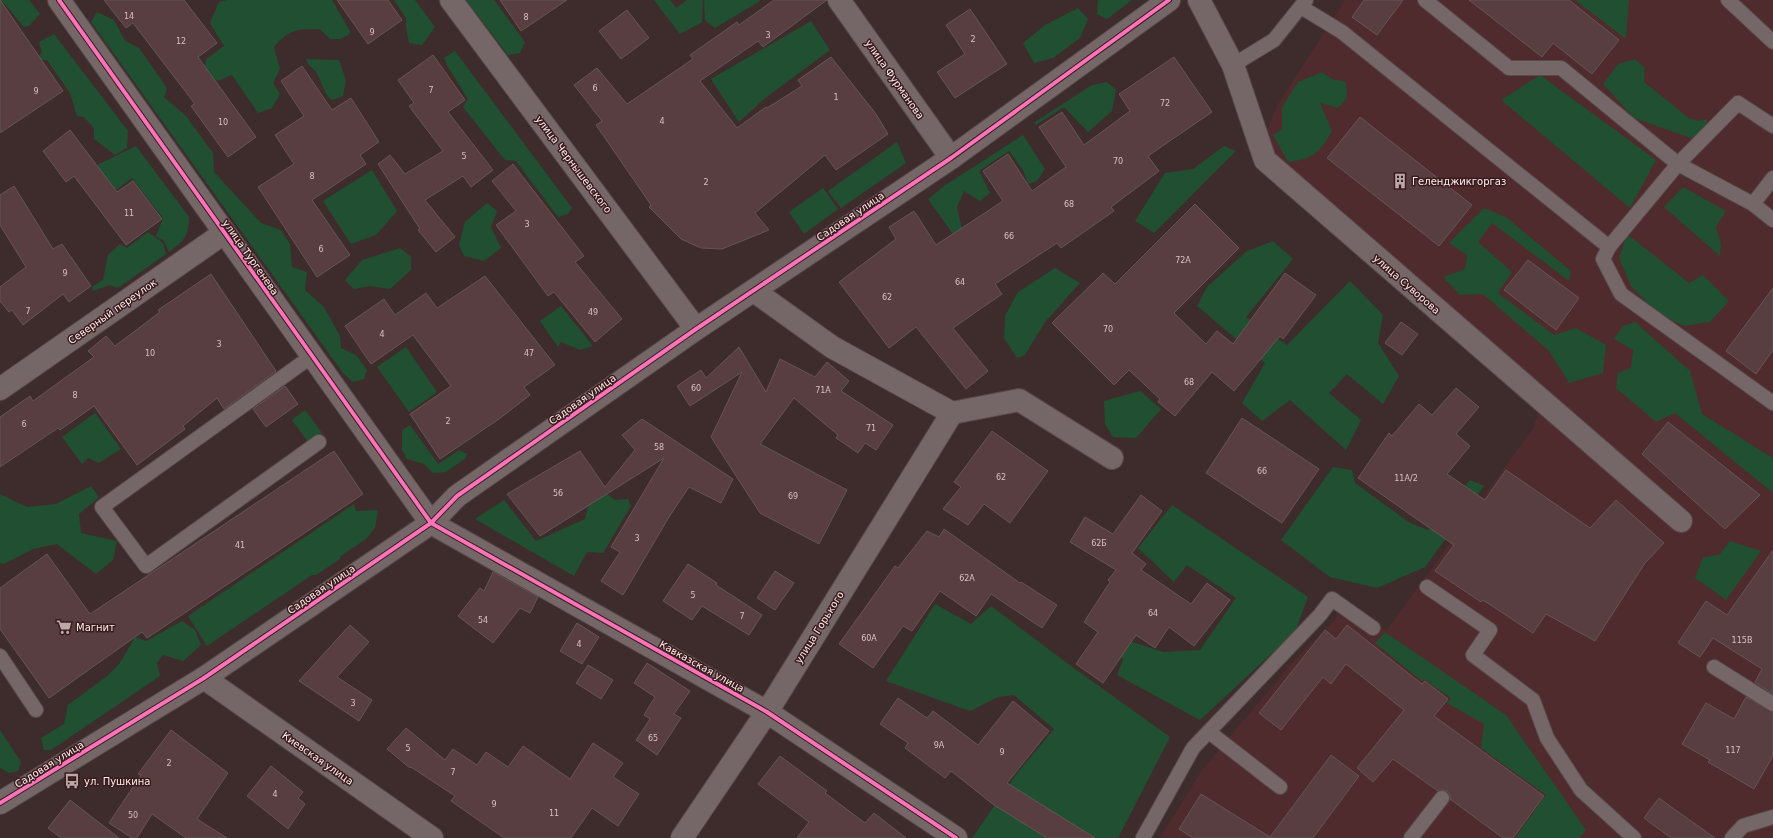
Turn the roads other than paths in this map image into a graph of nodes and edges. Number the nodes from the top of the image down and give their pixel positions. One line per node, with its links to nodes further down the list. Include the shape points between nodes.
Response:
1 (59, 0): 17 (street, улица Тургенева)
2 (451, 0): 20 (street, улица Чернышевского)
3 (838, 0): 12 (street, улица Фурманова)
4 (1169, 0): 12 (street, Садовая улица)
5 (1199, 0): 10 (street, улица Суворова)
6 (1426, 0): 13 (lane, via 1509,68 1561,68)
7 (1728, 0): 9 (lane)
8 (1304, 4): 10 (lane, via 1274,40); 18 (lane)
9 (1773, 42)
10 (1233, 65): 27 (street, улица Суворова, via 1265,160)
11 (1773, 126): 13 (lane, via 1738,103)
12 (951, 158): 19 (street, Садовая улица)
13 (1678, 164): 15 (lane); 18 (lane)
14 (1773, 178): 15 (lane)
15 (1753, 204): 16 (lane)
16 (1773, 220)
17 (224, 233): 21 (street, улица Тургенева); 22 (street, Северный переулок)
18 (1609, 247): 23 (lane, via 1603,259 1621,294)
19 (754, 291): 20 (street, Садовая улица); 24 (street, via 832,347)
20 (696, 329): 28 (street, Садовая улица, via 457,496)
21 (312, 356): 25 (lane, via 102,506 146,566); 28 (street, улица Тургенева)
22 (0, 389)
23 (1773, 403)
24 (952, 413): 26 (street, via 1019,400); 36 (street, улица Горького)
25 (319, 442)
26 (1112, 458)
27 (1681, 521)
28 (431, 523): 33 (street, Садовая улица); 36 (street, Кавказская улица)
29 (1427, 587): 47 (lane, via 1490,630 1473,655 1532,700 1546,738 1581,790)
30 (1373, 628): 37 (lane, via 1332,599 1320,615)
31 (0, 656): 35 (lane)
32 (1714, 667): 34 (lane)
33 (204, 678): 40 (street, Садовая улица); 42 (street, Киевская улица)
34 (1773, 704)
35 (36, 710)
36 (767, 712): 43 (street, улица Горького); 44 (street, Кавказская улица)
37 (1209, 732): 38 (lane); 45 (lane, via 1193,748)
38 (1280, 787)
39 (1442, 798): 46 (lane)
40 (0, 803)
41 (1773, 817): 48 (lane, via 1743,826)
42 (432, 838)
43 (682, 838)
44 (956, 838)
45 (1143, 838)
46 (1411, 838)
47 (1634, 838)
48 (1732, 838)

